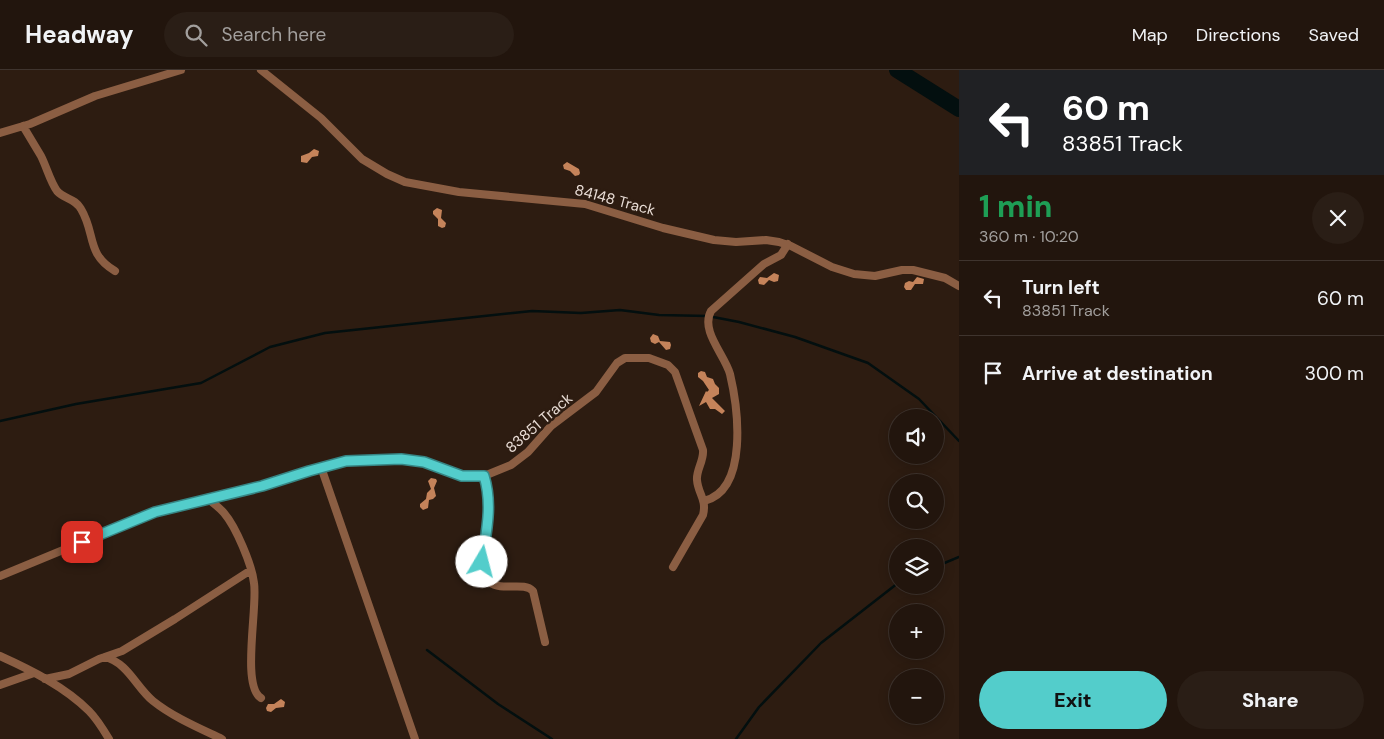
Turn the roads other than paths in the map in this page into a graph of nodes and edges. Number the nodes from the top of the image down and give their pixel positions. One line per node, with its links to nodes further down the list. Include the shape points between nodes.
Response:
1 (181, 70): 3 (street, via 95,96)
2 (261, 70): 5 (street, 84148 Track, via 321,118 362,159 417,186 585,204 714,240 766,240)
3 (23, 126): 4 (street); 6 (street, via 55,188 80,207 98,257)
4 (0, 133)
5 (788, 244): 7 (street, 84148 Track, via 849,273 875,276 913,270 945,278); 11 (street, via 782,254 758,269 708,316 708,326 730,374 737,450 725,488 712,499)
6 (115, 271)
7 (959, 286)
8 (321, 467): 9 (street, 83851 Track, via 346,461 401,459 424,462 462,476); 10 (street, 83851 Track, via 262,486); 24 (street)
9 (484, 476): 11 (street, 83851 Track, via 511,465 528,452 551,426 596,392 617,363 625,358 642,357 660,361 675,372 703,450 696,475); 15 (street, via 489,503 483,574 496,586 534,590)
10 (207, 498): 13 (street, via 230,521); 14 (street, 83851 Track, via 155,512)
11 (704, 501): 12 (street, via 703,515)
12 (673, 567)
13 (251, 570): 17 (street, via 154,632); 21 (street, via 255,590 252,678 255,692)
14 (0, 576)
15 (545, 642)
16 (0, 656): 18 (street)
17 (105, 657): 19 (street, via 69,674); 23 (street, via 122,666 154,701)
18 (34, 673): 19 (street); 20 (street)
19 (45, 679): 22 (street, via 85,706)
20 (0, 685)
21 (262, 698)
22 (109, 739)
23 (222, 739)
24 (414, 739)

